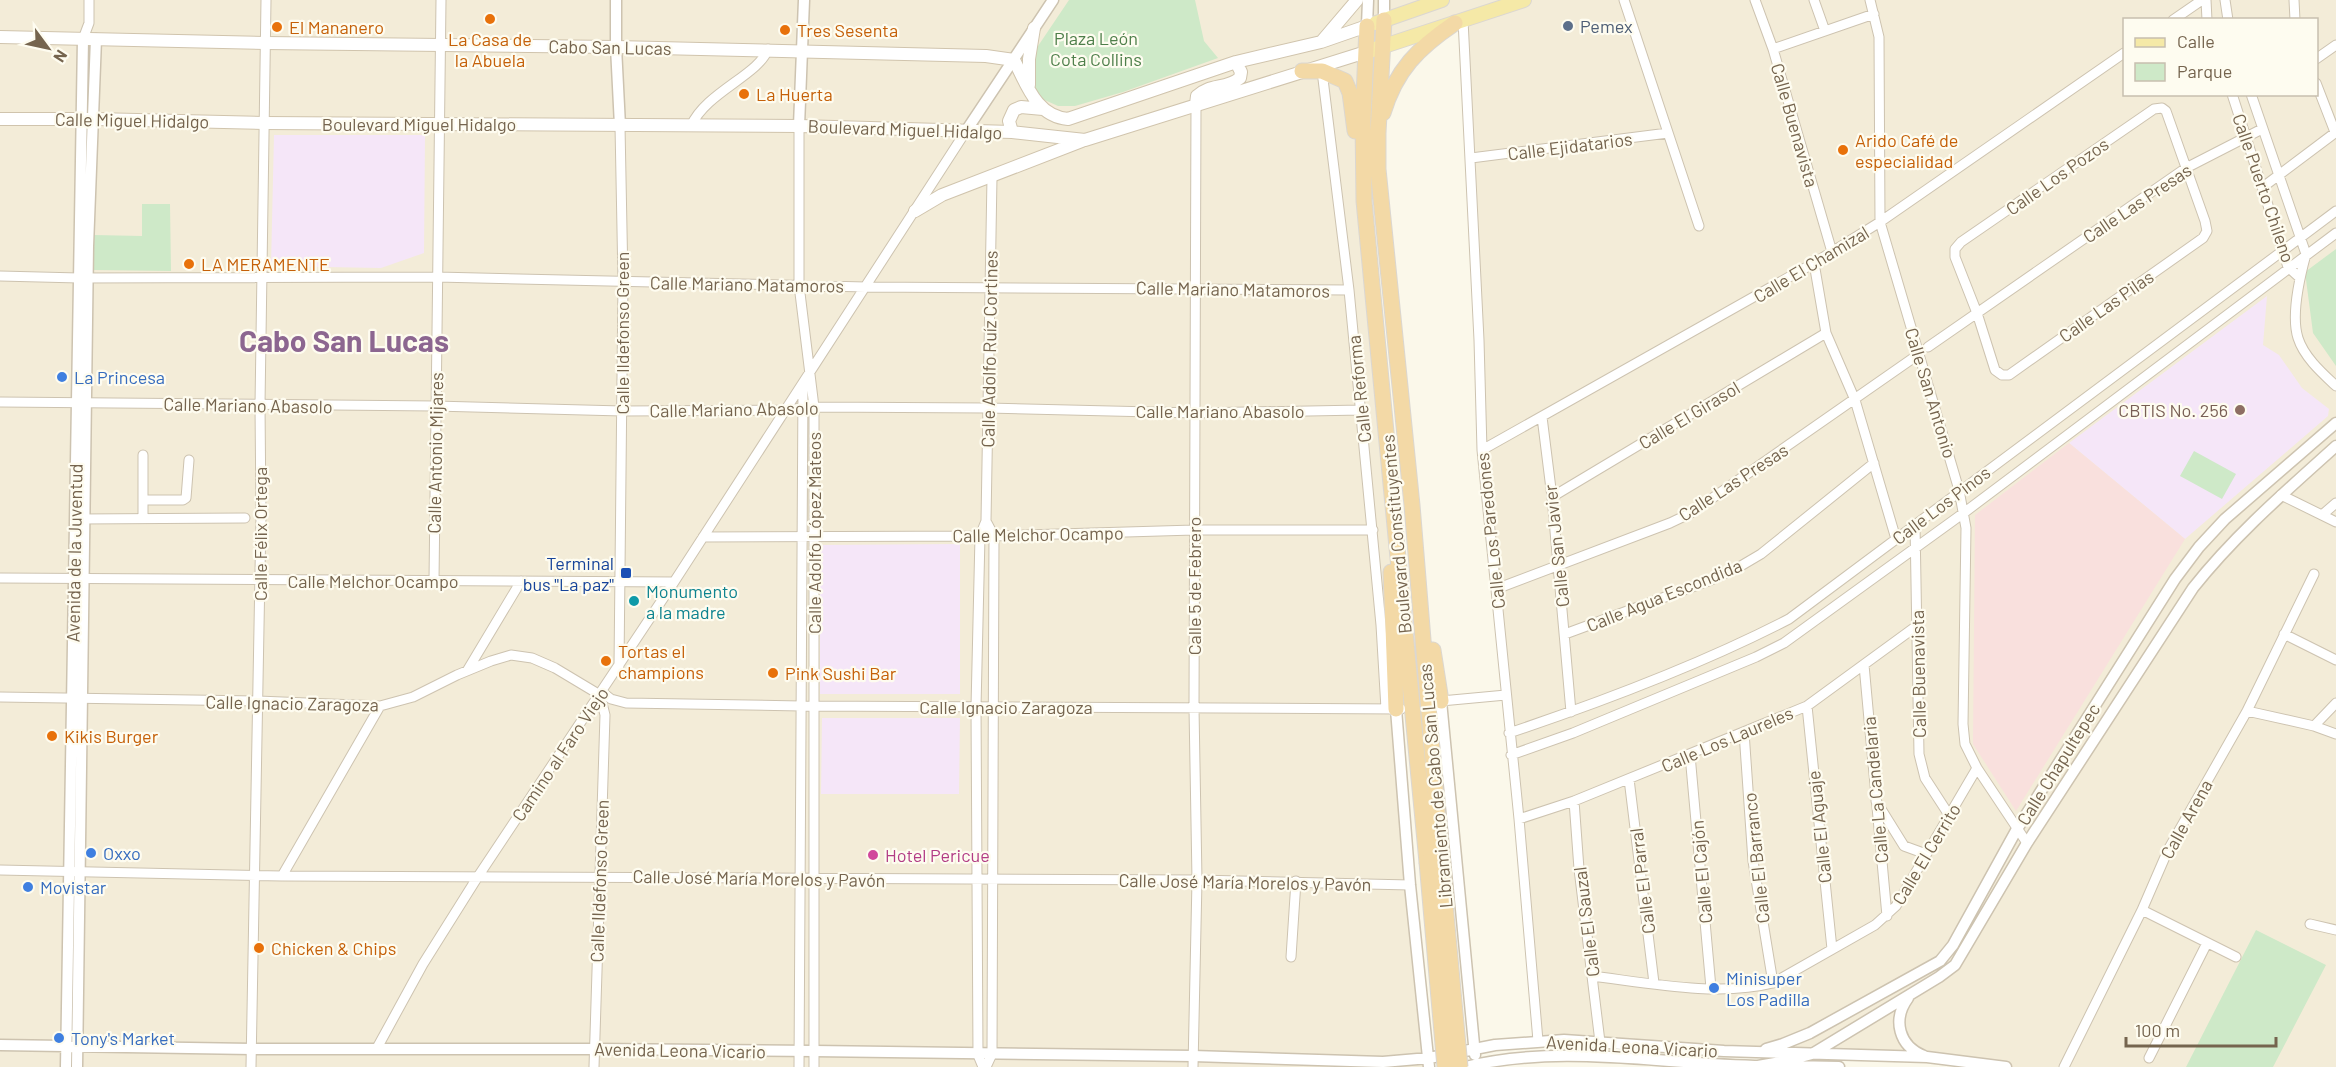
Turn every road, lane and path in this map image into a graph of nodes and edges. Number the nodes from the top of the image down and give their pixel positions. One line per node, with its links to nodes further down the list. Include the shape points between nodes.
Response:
1 (89, 0): 31 (street)
2 (266, 0): 33 (street, Calle Félix Ortega)
3 (441, 0): 34 (street, Calle Antonio Mijares)
4 (616, 0): 36 (street, Calle Ildefonso Green)
5 (804, 0): 40 (street, Calle Adolfo López Mateos)
6 (1053, 0): 28 (street)
7 (1357, 0): 32 (main road)
8 (1368, 0): 27 (street, Boulevard Constituyentes)
9 (1384, 0): 25 (street, Boulevard Constituyentes)
10 (1420, 0): 11 (main road)
11 (1441, 0): 25 (main road)
12 (1524, 0): 26 (main road, Boulevard Miguel Hidalgo)
13 (1624, 0): 66 (street)
14 (1755, 0): 39 (street, Calle Buenavista)
15 (1814, 0): 29 (street)
16 (1870, 0): 20 (street, Calle San Antonio)
17 (2204, 0): 21 (street); 22 (street)
18 (2225, 0): 23 (street)
19 (2295, 0): 24 (street)
20 (1874, 14): 29 (street); 77 (street, Calle San Antonio, via 1879,37)
21 (2176, 18)
22 (2207, 18)
23 (2228, 18)
24 (2295, 18)
25 (1384, 20): 27 (main road); 37 (highway, Boulevard Constituyentes)
26 (1459, 22): 37 (main road, Boulevard Miguel Hidalgo); 65 (highway, via 1421,48 1401,72); 69 (street, Calle Los Paredones)
27 (1367, 26): 32 (main road); 41 (highway, Boulevard Constituyentes)
28 (1034, 28): 44 (street); 49 (main road)
29 (1825, 31): 39 (street)
30 (0, 37): 31 (main road, Cabo San Lucas)
31 (90, 39): 33 (main road, Cabo San Lucas); 55 (street, Avenida de la Juventud)
32 (1321, 42): 45 (main road)
33 (265, 43): 34 (main road, Cabo San Lucas); 56 (street, Calle Félix Ortega)
34 (440, 45): 36 (main road, Cabo San Lucas); 57 (street, Calle Antonio Mijares)
35 (2336, 45): 43 (street)
36 (616, 46): 38 (main road, Cabo San Lucas); 58 (street, Calle Ildefonso Green)
37 (1382, 48): 41 (main road, Boulevard Miguel Hidalgo); 65 (highway, Boulevard Constituyentes)
38 (768, 49): 40 (main road, Cabo San Lucas); 59 (street, via 760,62 704,106)
39 (1773, 49): 82 (street, Calle Buenavista)
40 (802, 50): 44 (main road, Cabo San Lucas); 60 (street, Calle Adolfo López Mateos)
41 (1366, 52): 46 (main road, Boulevard Miguel Hidalgo); 74 (highway, Boulevard Constituyentes)
42 (2123, 54): 77 (street, Calle El Chamizal)
43 (2318, 58)
44 (1014, 60): 49 (main road); 62 (street)
45 (1236, 62): 52 (main road, via 1240,78 1203,90); 53 (main road, via 1068,119)
46 (1302, 71): 47 (highway); 52 (main road, Boulevard Miguel Hidalgo)
47 (1322, 71): 74 (highway, via 1341,78 1348,87); 96 (street, Calle Reforma)
48 (2318, 88): 64 (street)
49 (1029, 90): 53 (main road)
50 (2233, 96): 67 (street, Calle Puerto Chileno)
51 (2252, 96): 61 (street, Calle Puerto Chileno)
52 (1196, 104): 68 (main road, Boulevard Miguel Hidalgo); 94 (street, Calle 5 de Febrero)
53 (1042, 109): 63 (main road, via 1014,110 1009,121)
54 (0, 119): 55 (main road, Calle Miguel Hidalgo)
55 (88, 119): 56 (main road, Calle Miguel Hidalgo); 88 (street, Avenida de la Juventud)
56 (264, 123): 57 (main road, Boulevard Miguel Hidalgo); 89 (street, Calle Félix Ortega)
57 (438, 124): 58 (main road, Boulevard Miguel Hidalgo); 87 (street, Calle Antonio Mijares)
58 (620, 126): 59 (main road, Boulevard Miguel Hidalgo); 91 (street, Calle Ildefonso Green)
59 (691, 126): 60 (main road, Boulevard Miguel Hidalgo)
60 (799, 126): 62 (main road, Boulevard Miguel Hidalgo); 92 (street, Calle Adolfo López Mateos)
61 (2262, 129): 67 (street, Calle Las Presas); 71 (street, Calle Puerto Chileno)
62 (966, 131): 63 (main road, Boulevard Miguel Hidalgo); 75 (street, Camino al Faro Viejo)
63 (1012, 132): 68 (main road, Boulevard Miguel Hidalgo)
64 (2336, 132): 71 (street)
65 (1378, 133): 128 (highway, Boulevard Constituyentes, via 1378,170)
66 (1668, 133): 69 (street, Calle Ejidatarios); 78 (street)
67 (2247, 135): 70 (street, Calle Las Presas); 73 (street, Calle Puerto Chileno)
68 (1085, 140): 72 (main road)
69 (1471, 158): 119 (street, Calle Los Paredones)
70 (2186, 168): 97 (street, Calle Las Presas); 97 (street, Calle Los Pozos, via 2166,111 2154,109 1961,242 1955,257); 97 (street, Calle Las Pilas, via 2207,231 2202,238 2009,375 1995,370)
71 (2278, 176): 73 (street); 80 (street, Calle Puerto Chileno)
72 (992, 177): 75 (main road, via 942,195); 95 (street, Calle Adolfo Ruíz Cortines)
73 (2263, 187): 81 (street, Calle Puerto Chileno)
74 (1364, 201): 129 (highway, Boulevard Constituyentes)
75 (915, 211): 93 (street, Camino al Faro Viejo)
76 (2336, 211): 80 (street, Calle Los Pinos)
77 (1880, 222): 82 (street, Calle El Chamizal); 100 (street, Calle San Antonio)
78 (1699, 226)
79 (2336, 233): 83 (street, Calle Los Pinos)
80 (2301, 237): 81 (street, Calle Los Pinos); 83 (street, Calle Puerto Chileno)
81 (2284, 249): 85 (street, Calle Puerto Chileno); 123 (street, Calle Los Pinos)
82 (1832, 252): 84 (street, Calle El Chamizal)
83 (2306, 254): 85 (street, Calle Los Pinos); 90 (street, Calle Puerto Chileno)
84 (1814, 263): 98 (street); 116 (street, Calle El Chamizal)
85 (2288, 267): 90 (street, Calle Puerto Chileno); 130 (street, Calle Los Pinos)
86 (0, 276): 88 (street, Calle Mariano Matamoros)
87 (437, 277): 89 (street, Calle Mariano Matamoros); 91 (street, Calle Mariano Matamoros); 108 (street, Calle Antonio Mijares)
88 (83, 278): 89 (street, Calle Mariano Matamoros); 106 (street, Avenida de la Juventud)
89 (261, 278): 107 (street, Calle Félix Ortega)
90 (2300, 278): 103 (street, Calle Puerto Chileno, via 2297,337 2306,355)
91 (623, 281): 92 (street, Calle Mariano Matamoros); 114 (street, Calle Ildefonso Green)
92 (799, 285): 93 (street, Calle Mariano Matamoros); 101 (street, Calle Adolfo López Mateos)
93 (866, 287): 95 (street, Calle Mariano Matamoros); 101 (street, Camino al Faro Viejo)
94 (1196, 287): 95 (street, Calle Mariano Matamoros); 96 (street, Calle Mariano Matamoros); 115 (street, Calle 5 de Febrero)
95 (990, 288): 111 (street, Calle Adolfo Ruíz Cortines)
96 (1349, 290): 113 (street, Calle Reforma)
97 (1977, 313): 99 (street, Calle Las Presas)
98 (1826, 333): 104 (street); 125 (street, Calle El Girasol)
99 (1928, 347)
100 (1919, 354): 104 (street, Calle Las Presas); 123 (street, Calle San Antonio)
101 (809, 376): 102 (street, Camino al Faro Viejo); 109 (street, Calle Adolfo López Mateos)
102 (803, 386): 110 (street, Calle Adolfo López Mateos); 112 (street, Camino al Faro Viejo)
103 (2336, 386)
104 (1854, 400): 122 (street); 147 (street, Calle Las Presas, via 1691,513)
105 (0, 402): 106 (street, Calle Mariano Abasolo)
106 (81, 403): 107 (street, Calle Mariano Abasolo); 134 (street, Avenida de la Juventud)
107 (260, 405): 108 (street, Calle Mariano Abasolo); 151 (street, Calle Félix Ortega)
108 (435, 406): 114 (street, Calle Mariano Abasolo); 152 (street, Calle Antonio Mijares)
109 (814, 407): 110 (street, Calle Mariano Abasolo); 111 (street, Calle Mariano Abasolo); 144 (street, Calle Adolfo López Mateos)
110 (803, 408): 112 (street, Calle Mariano Abasolo); 143 (street, Calle Adolfo López Mateos)
111 (988, 408): 115 (street, Calle Mariano Abasolo); 135 (street, Calle Adolfo Ruíz Cortines)
112 (786, 410): 114 (street, Calle Mariano Abasolo); 142 (street, Camino al Faro Viejo)
113 (1361, 410): 115 (street, Calle Mariano Abasolo); 139 (street, Calle Reforma)
114 (622, 411): 155 (street, Calle Ildefonso Green)
115 (1195, 413): 138 (street, Calle 5 de Febrero)
116 (1542, 417): 119 (street, Calle El Chamizal); 125 (street, Calle San Javier)
117 (2336, 423): 194 (street, Calle Chapultepec, via 2225,519 2199,547)
118 (2336, 446): 124 (street, Calle Chapultepec)
119 (1482, 450): 156 (street, Calle Los Paredones)
120 (143, 455): 126 (street)
121 (189, 460): 126 (street, via 186,498)
122 (1874, 464): 145 (street); 158 (street, Calle Agua Escondida, via 1761,554 1739,567)
123 (1959, 490): 130 (street, Calle San Antonio); 137 (street, Calle Los Pinos)
124 (2281, 495): 131 (street); 195 (street, Calle Chapultepec, via 2219,555 2193,588)
125 (1552, 497): 147 (street, Calle San Javier)
126 (144, 500): 132 (street)
127 (2336, 503): 131 (street)
128 (1412, 505): 169 (highway); 197 (highway, Libramiento de Cabo San Lucas)
129 (1394, 507): 178 (highway, Boulevard Constituyentes); 179 (highway)
130 (1965, 512): 146 (street, Calle Los Pinos); 188 (street, Calle San Antonio, via 1963,724 1965,744)
131 (2322, 515): 136 (street)
132 (143, 518): 133 (street); 134 (street)
133 (245, 518)
134 (79, 519): 150 (street, Avenida de la Juventud)
135 (986, 521): 140 (street, Calle Adolfo Ruíz Cortines); 141 (street, Calle Adolfo Ruíz Cortines)
136 (2336, 522)
137 (1915, 525): 145 (street, Calle Los Pinos); 146 (street, Calle Buenavista)
138 (1194, 530): 139 (street, Calle Melchor Ocampo); 141 (street, Calle Melchor Ocampo); 177 (street, Calle 5 de Febrero)
139 (1373, 530): 179 (street, Calle Reforma)
140 (980, 536): 141 (street, Calle Melchor Ocampo); 144 (street, Calle Melchor Ocampo); 175 (street, Calle Adolfo Ruíz Cortines)
141 (993, 536): 176 (street, Calle Adolfo Ruíz Cortines)
142 (703, 537): 143 (street, Calle Melchor Ocampo); 154 (street, Camino al Faro Viejo)
143 (802, 537): 144 (street, Calle Melchor Ocampo); 172 (street, Calle Adolfo López Mateos)
144 (814, 537): 173 (street, Calle Adolfo López Mateos)
145 (1896, 539): 181 (street, Calle Los Pinos, via 1789,619 1734,646)
146 (1917, 546): 157 (street, Calle Buenavista); 186 (street, Calle Los Pinos, via 1798,633 1756,657)
147 (1558, 565): 156 (street, Calle Las Presas); 158 (street, Calle San Javier)
148 (2314, 574): 159 (street, Calle Arena)
149 (0, 578): 150 (street, Calle Melchor Ocampo)
150 (78, 580): 151 (street, Calle Melchor Ocampo); 167 (street, Avenida de la Juventud)
151 (260, 580): 152 (street, Calle Melchor Ocampo); 168 (street, Calle Félix Ortega)
152 (434, 581): 153 (street, Calle Melchor Ocampo)
153 (521, 581): 155 (street, Calle Melchor Ocampo); 163 (street)
154 (674, 582): 155 (street, Calle Melchor Ocampo); 162 (street, Camino al Faro Viejo)
155 (620, 583): 162 (street, Calle Ildefonso Green)
156 (1496, 589): 165 (street, Calle Los Paredones)
157 (1917, 625): 161 (street, Calle Los Laureles); 192 (street, Calle Buenavista, via 1919,754 1925,778)
158 (1565, 634): 181 (street, Calle San Javier)
159 (2284, 634): 160 (street); 180 (street, Calle Arena)
160 (2336, 660)
161 (1864, 665): 174 (street, Calle Los Laureles); 190 (street, Calle La Candelaria)
162 (619, 666): 164 (street, Camino al Faro Viejo)
163 (467, 671): 164 (street, Calle Ignacio Zaragoza, via 502,657 522,656 555,668); 171 (street, Calle Ignacio Zaragoza, via 413,697)
164 (601, 694): 172 (street, Calle Ignacio Zaragoza, via 626,703); 202 (street, Calle Ildefonso Green, via 605,715); 203 (street, Camino al Faro Viejo)
165 (1506, 695): 169 (street); 184 (street, Calle Los Paredones)
166 (0, 697): 167 (street, Calle Ignacio Zaragoza)
167 (77, 699): 168 (street, Calle Ignacio Zaragoza); 199 (street, Avenida de la Juventud)
168 (258, 701): 171 (street, Calle Ignacio Zaragoza); 200 (street, Calle Félix Ortega)
169 (1441, 701): 224 (street)
170 (2336, 703): 182 (street)
171 (380, 706): 201 (street)
172 (801, 706): 173 (street, Calle Ignacio Zaragoza); 204 (street, Calle Adolfo López Mateos)
173 (814, 706): 175 (street, Calle Ignacio Zaragoza); 205 (street, Calle Adolfo López Mateos)
174 (1807, 706): 183 (street, Calle Los Laureles); 216 (street, Calle El Aguaje)
175 (976, 707): 176 (street, Calle Ignacio Zaragoza); 206 (street, Calle Adolfo Ruíz Cortines)
176 (994, 707): 177 (street, Calle Ignacio Zaragoza); 207 (street, Calle Adolfo Ruíz Cortines)
177 (1194, 708): 179 (street, Calle Ignacio Zaragoza); 208 (street, Calle 5 de Febrero)
178 (1412, 708): 179 (street, Calle Ignacio Zaragoza); 197 (highway, Boulevard Constituyentes)
179 (1391, 709): 210 (street)
180 (2247, 711): 182 (street); 211 (street, Calle Arena, via 2168,850)
181 (1570, 712): 184 (street, Calle Los Pinos)
182 (2314, 726): 185 (street)
183 (1744, 732): 187 (street, Calle Los Laureles); 220 (street, Calle El Barranco, via 1753,861)
184 (1509, 733): 186 (street, Calle Los Paredones)
185 (2336, 734)
186 (1512, 755): 193 (street, Calle Los Paredones)
187 (1690, 755): 189 (street, Calle Los Laureles); 222 (street, Calle El Cajón)
188 (1977, 768): 192 (street, Calle El Cerrito); 194 (street, Calle San Antonio)
189 (1629, 779): 191 (street, Calle Los Laureles); 221 (street, Calle El Parral)
190 (1875, 799): 196 (street, via 1904,846); 212 (street, Calle La Candelaria)
191 (1574, 801): 193 (street, Calle Los Laureles); 219 (street, Calle El Sauzal)
192 (1949, 816): 196 (street, Calle El Cerrito)
193 (1519, 819): 227 (street, Calle Los Paredones)
194 (2017, 829): 195 (street, Calle San Antonio); 226 (street, Calle Chapultepec, via 1953,945 1940,961)
195 (2027, 843): 223 (street, Calle Chapultepec, via 1960,959 1946,973)
196 (1926, 854): 212 (street, Calle El Cerrito)
197 (1434, 861): 259 (highway, Boulevard Constituyentes, bridge); 260 (highway, Libramiento de Cabo San Lucas, bridge)
198 (0, 870): 199 (street, Calle José María Morelos y Pavón)
199 (75, 870): 200 (street, Calle José María Morelos y Pavón); 230 (street, Avenida de la Juventud)
200 (254, 876): 201 (street, Calle José María Morelos y Pavón); 233 (street, Calle Félix Ortega)
201 (282, 876): 203 (street, Calle José María Morelos y Pavón)
202 (598, 877): 203 (street, Calle José María Morelos y Pavón); 204 (street, Calle José María Morelos y Pavón); 234 (street, Calle Ildefonso Green)
203 (477, 878): 231 (street, Camino al Faro Viejo)
204 (800, 878): 205 (street, Calle José María Morelos y Pavón); 235 (street, Calle Adolfo López Mateos)
205 (814, 879): 206 (street, Calle José María Morelos y Pavón); 236 (street, Calle Adolfo López Mateos)
206 (976, 880): 207 (street, Calle José María Morelos y Pavón); 240 (street, Calle Adolfo Ruíz Cortines)
207 (993, 880): 208 (street, Calle José María Morelos y Pavón); 238 (street, Calle Adolfo Ruíz Cortines)
208 (1197, 880): 209 (street, Calle José María Morelos y Pavón); 245 (street, Calle 5 de Febrero)
209 (1296, 881): 210 (street, Calle José María Morelos y Pavón); 217 (street)
210 (1410, 885): 225 (street)
211 (2142, 910): 215 (street); 265 (street, Calle Arena)
212 (1887, 916): 216 (street, Calle El Cerrito)
213 (2310, 924): 214 (street)
214 (2336, 930)
215 (2207, 943): 218 (street); 244 (street)
216 (1832, 949): 220 (street, Calle El Cerrito)
217 (1291, 957)
218 (2236, 957)
219 (1592, 976): 221 (street, Calle El Cerrito); 228 (street, Calle El Sauzal)
220 (1773, 982): 222 (street, Calle El Cerrito, via 1757,987)
221 (1654, 983): 222 (street, Calle El Cerrito)
222 (1712, 988)
223 (1912, 993): 239 (street, Calle Chapultepec); 243 (street, via 1900,1010 1899,1031 1910,1048)
224 (1471, 1009): 225 (street, via 1464,1023 1449,1032 1434,1028); 232 (street)
225 (1423, 1014): 246 (street)
226 (1810, 1032): 237 (street, Calle Chapultepec, via 1783,1044); 239 (street)
227 (1538, 1041): 228 (street, Avenida Leona Vicario); 232 (street, Avenida Leona Vicario)
228 (1600, 1042): 237 (street, Avenida Leona Vicario)
229 (0, 1045): 230 (street, Avenida Leona Vicario)
230 (72, 1045): 233 (street, Avenida Leona Vicario); 252 (street, Avenida de la Juventud); 253 (street, Avenida de la Juventud)
231 (377, 1048): 233 (street, Avenida Leona Vicario); 234 (street, Avenida Leona Vicario)
232 (1474, 1048): 246 (street, Avenida Leona Vicario); 249 (street)
233 (252, 1049): 254 (street, Calle Félix Ortega)
234 (595, 1049): 235 (street, Avenida Leona Vicario); 255 (street, Calle Ildefonso Green)
235 (799, 1052): 236 (street, Avenida Leona Vicario); 256 (street, Calle Adolfo López Mateos)
236 (814, 1052): 240 (street, Avenida Leona Vicario); 257 (street, Calle Adolfo López Mateos)
237 (1748, 1052): 239 (street, Avenida Leona Vicario)
238 (992, 1054): 240 (street, Avenida Leona Vicario); 245 (street, Avenida Leona Vicario); 258 (street, Calle Adolfo Ruíz Cortines)
239 (1812, 1054): 243 (street, Avenida Leona Vicario); 250 (street, Calle Chapultepec); 251 (street)
240 (978, 1055): 258 (street, Calle Adolfo Ruíz Cortines)
241 (1544, 1055): 242 (street, Avenida Leona Vicario); 247 (street, Avenida Leona Vicario, via 1585,1055); 262 (street)
242 (1527, 1058): 249 (street, Avenida Leona Vicario); 261 (street)
243 (1927, 1058): 264 (street, Avenida Leona Vicario)
244 (2149, 1058)
245 (1193, 1062): 248 (street, Avenida Leona Vicario)
246 (1429, 1063): 248 (street, Avenida Leona Vicario)
247 (1665, 1064): 250 (street, Avenida Leona Vicario)
248 (1383, 1065)
249 (1472, 1066)
250 (1758, 1066): 251 (street, Avenida Leona Vicario)
251 (1827, 1066): 263 (street, Avenida Leona Vicario)
252 (66, 1067)
253 (77, 1067)
254 (251, 1067)
255 (594, 1067)
256 (799, 1067)
257 (814, 1067)
258 (985, 1067)
259 (1445, 1067)
260 (1460, 1067)
261 (1514, 1067)
262 (1545, 1067)
263 (1839, 1067)
264 (2006, 1067)
265 (2064, 1067)

